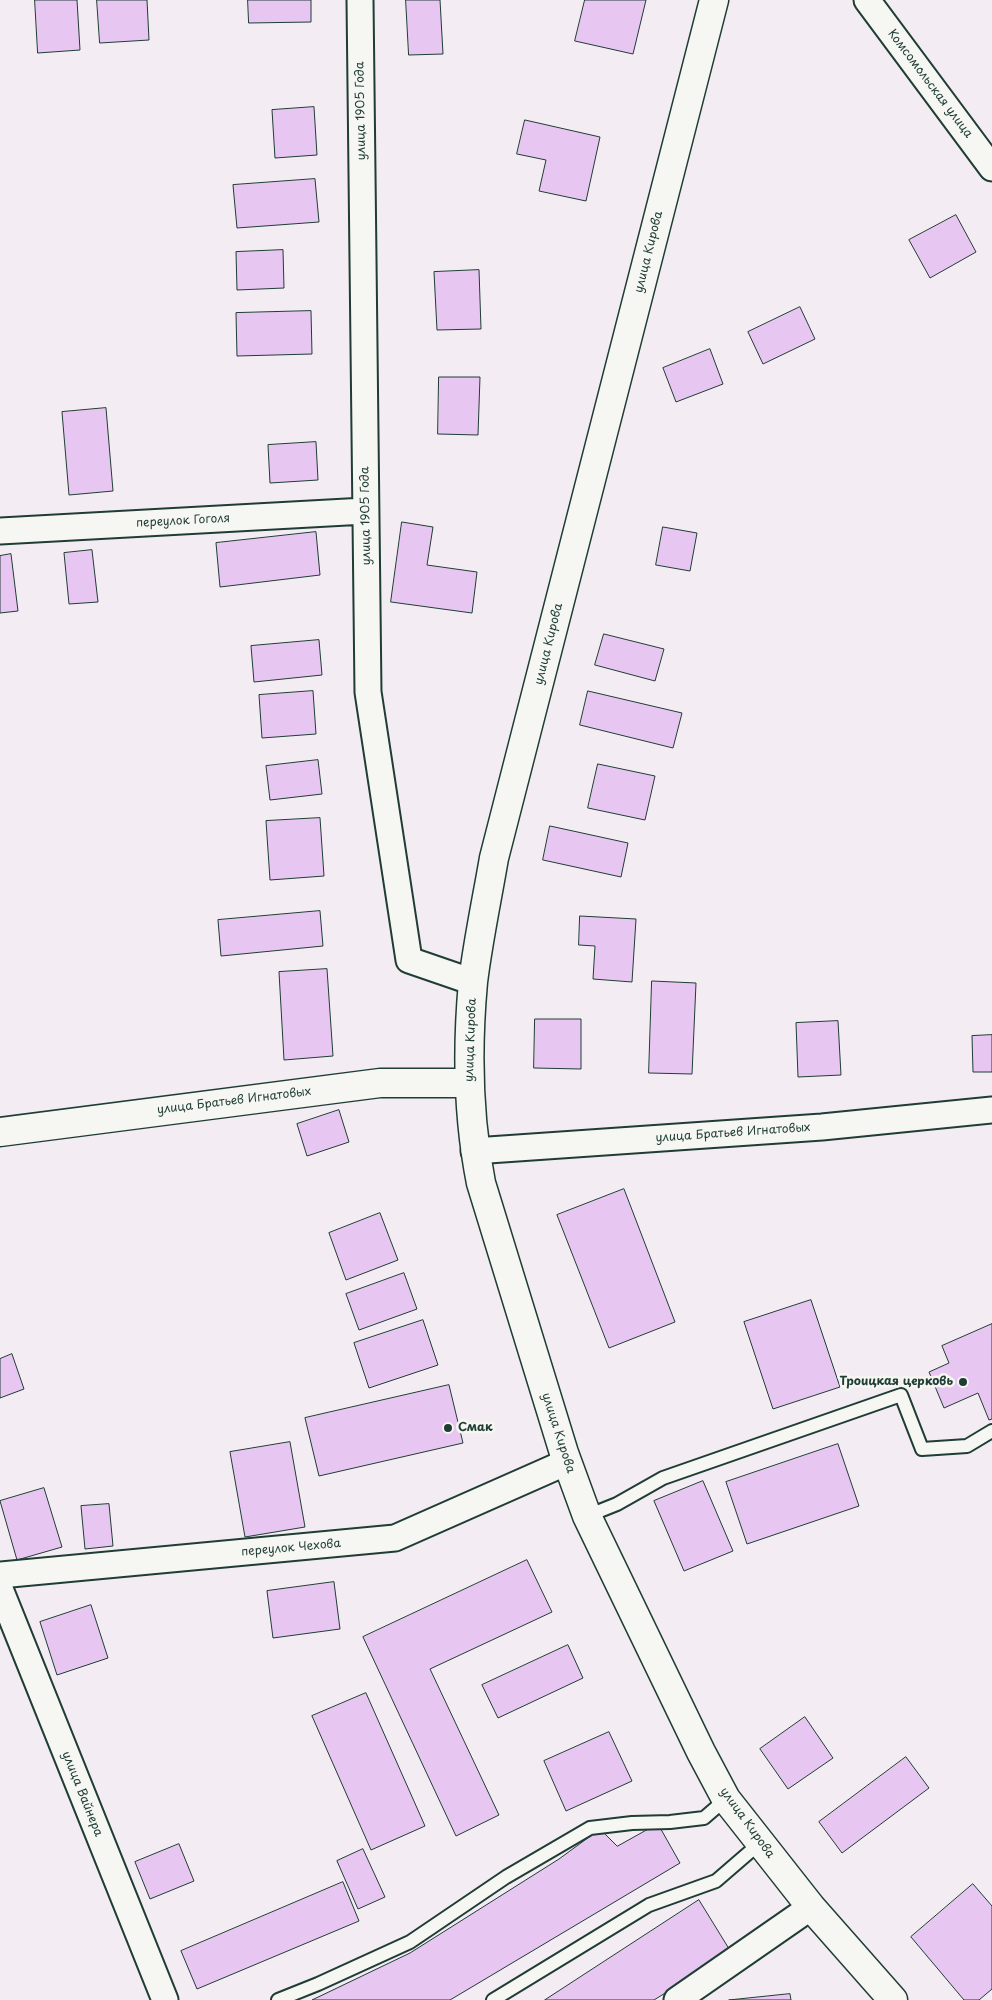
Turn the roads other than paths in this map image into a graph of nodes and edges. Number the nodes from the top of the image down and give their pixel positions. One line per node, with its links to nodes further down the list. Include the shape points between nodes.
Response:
1 (360, 0): 5 (street, улица 1905 Года)
2 (714, 0): 7 (main road, улица Кирова, via 494,858)
3 (868, 0): 4 (street, Комсомольская улица)
4 (992, 168)
5 (365, 512): 6 (street, переулок Гоголя); 7 (street, улица 1905 Года, via 368,692 409,960)
6 (0, 531)
7 (474, 982): 8 (main road, улица Кирова)
8 (469, 1083): 10 (main road, улица Братьев Игнатовых, via 380,1083); 11 (main road, улица Кирова)
9 (992, 1110): 11 (street, улица Братьев Игнатовых, via 822,1127)
10 (0, 1132)
11 (474, 1151): 13 (main road, улица Кирова)
12 (992, 1431): 14 (lane, via 967,1446 922,1449 901,1394 663,1478 617,1504)
13 (567, 1462): 14 (main road, улица Кирова); 15 (street, переулок Чехова, via 395,1538)
14 (587, 1516): 17 (main road, улица Кирова)
15 (0, 1575)
16 (0, 1589): 20 (street, улица Вайнера)
17 (726, 1799): 18 (main road, улица Кирова); 21 (lane, via 704,1818 590,1828 506,1878 410,1942)
18 (760, 1843): 19 (main road, улица Кирова); 22 (lane, via 716,1881 649,1904)
19 (811, 1907): 23 (street); 24 (main road, улица Кирова)
20 (164, 2000)
21 (278, 2000)
22 (494, 2000)
23 (677, 2000)
24 (893, 2000)

